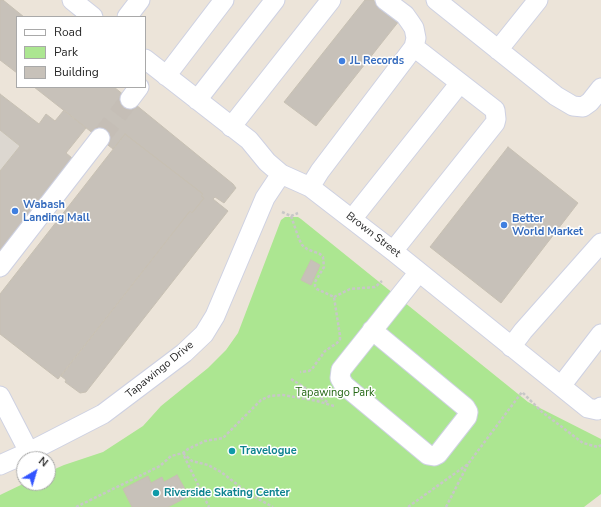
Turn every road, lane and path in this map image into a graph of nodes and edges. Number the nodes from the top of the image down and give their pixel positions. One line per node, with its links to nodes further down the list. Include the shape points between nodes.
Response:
1 (72, 0): 9 (street)
2 (140, 0): 10 (street)
3 (224, 0): 13 (street)
4 (275, 0): 16 (street)
5 (331, 0): 17 (street)
6 (386, 0): 11 (street, via 405,15 414,28)
7 (436, 0): 12 (street)
8 (538, 0): 12 (street)
9 (92, 16)
10 (128, 16)
11 (414, 47): 14 (street); 20 (street)
12 (498, 50): 15 (street, via 556,96 573,106 583,107)
13 (153, 70): 16 (street, Brown Street)
14 (460, 83): 24 (street); 26 (street, via 494,110 495,122)
15 (601, 88)
16 (197, 100): 17 (street, Brown Street)
17 (231, 127): 19 (street, Brown Street, via 249,140)
18 (100, 138): 27 (street)
19 (281, 174): 20 (street, Brown Street); 43 (street, Tapawingo Drive, via 265,198 215,316 204,334 184,353 103,414)
20 (310, 186): 24 (street, Brown Street)
21 (282, 212): 23 (path)
22 (298, 213): 23 (path)
23 (291, 216): 30 (path, via 302,245 324,257 324,268 315,286)
24 (352, 219): 26 (street, Brown Street)
25 (601, 243): 33 (street)
26 (393, 251): 28 (street, Brown Street)
27 (0, 267)
28 (419, 272): 31 (street); 33 (street, Brown Street)
29 (382, 280): 30 (path, via 375,287 350,289)
30 (334, 297): 34 (path, via 340,339 325,351 312,369)
31 (372, 330): 38 (street, via 340,374 344,385); 38 (street, via 466,407 468,412 467,417 434,456 428,455)
32 (601, 334): 36 (street)
33 (511, 347): 36 (street, Brown Street)
34 (300, 372)
35 (290, 379): 39 (path)
36 (562, 386): 40 (street, Brown Street, via 588,408 597,410)
37 (0, 396): 42 (street)
38 (361, 399): 39 (path, via 347,406)
39 (334, 406): 44 (path, via 317,400 283,395 270,396 260,400 223,438 206,441)
40 (601, 407)
41 (601, 445): 46 (path, via 598,447 583,443 542,412 522,392)
42 (28, 451)
43 (31, 451)
44 (183, 453): 48 (path, via 171,456 160,466); 49 (path); 50 (path, via 192,461 221,472 251,495)
45 (16, 458): 47 (street, Tapawingo Drive)
46 (468, 464): 51 (path); 52 (path)
47 (0, 465)
48 (76, 507)
49 (209, 507)
50 (273, 507)
51 (408, 507)
52 (446, 507)

